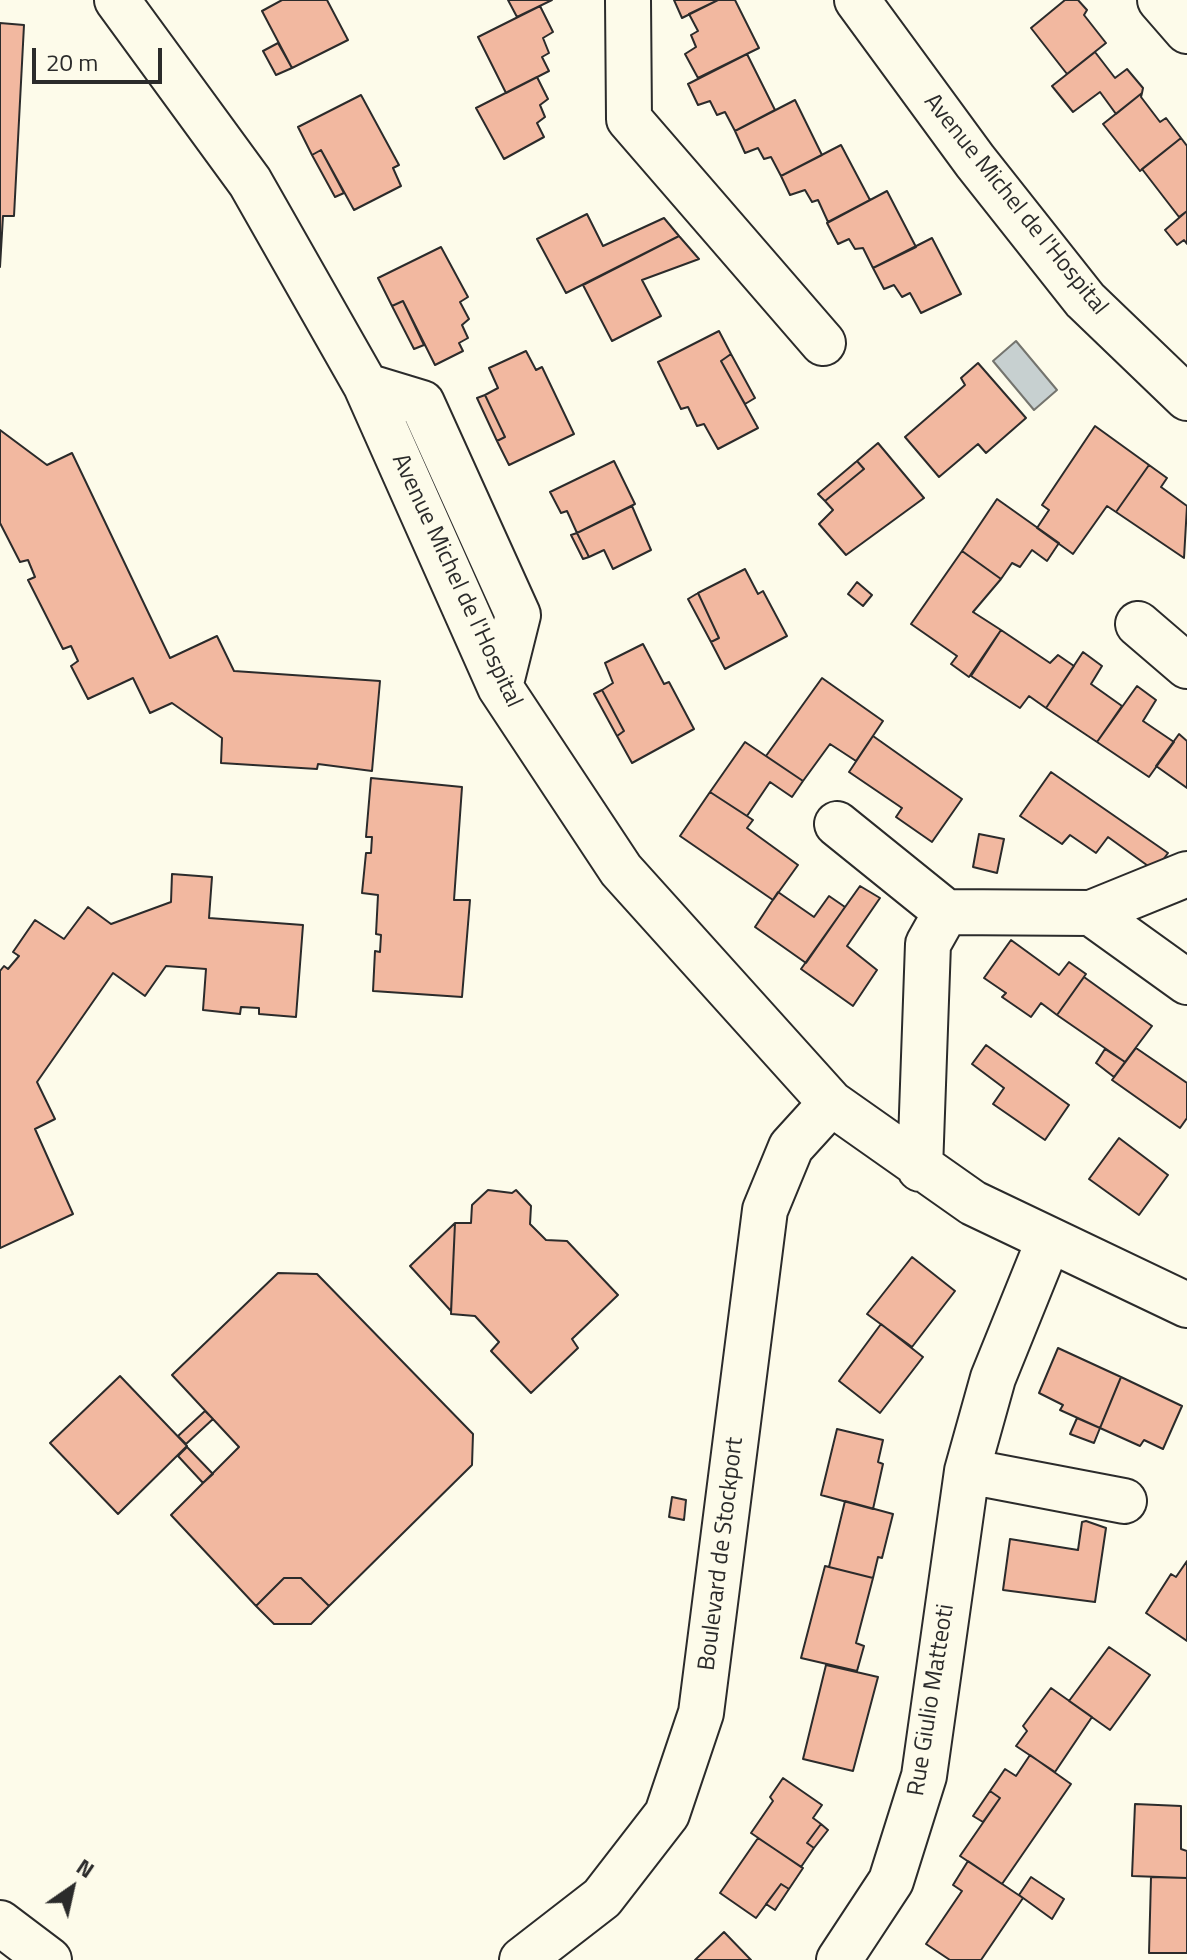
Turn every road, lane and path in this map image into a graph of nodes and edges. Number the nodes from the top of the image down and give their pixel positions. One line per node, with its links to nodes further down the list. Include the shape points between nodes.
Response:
1 (117, 0): 15 (street, Avenue Michel de l'Hospital, via 250,182 366,386 500,687 621,870)
2 (628, 0): 6 (street, via 629,119)
3 (857, 0): 7 (street, Avenue Michel de l'Hospital, via 1085,300)
4 (1160, 0): 5 (street)
5 (1187, 31)
6 (823, 343)
7 (1187, 398)
8 (1138, 624): 9 (street)
9 (1187, 666)
10 (837, 824): 12 (street)
11 (1187, 874): 13 (street)
12 (946, 912): 13 (street); 16 (street, via 928,944)
13 (1091, 913): 14 (street)
14 (1187, 982)
15 (831, 1103): 16 (street, Avenue Michel de l'Hospital); 23 (street, Boulevard de Stockport, via 791,1147 765,1210 701,1713 667,1814 602,1898)
16 (920, 1169): 17 (street, Avenue Michel de l'Hospital)
17 (1048, 1242): 18 (street, Avenue Michel de l'Hospital); 19 (street, Rue Giulio Matteoti, via 993,1378)
18 (1187, 1305)
19 (967, 1471): 20 (street); 24 (street, Rue Giulio Matteoti, via 924,1776 891,1881)
20 (1124, 1501)
21 (0, 1923): 22 (street)
22 (49, 1960)
23 (522, 1960)
24 (839, 1960)

